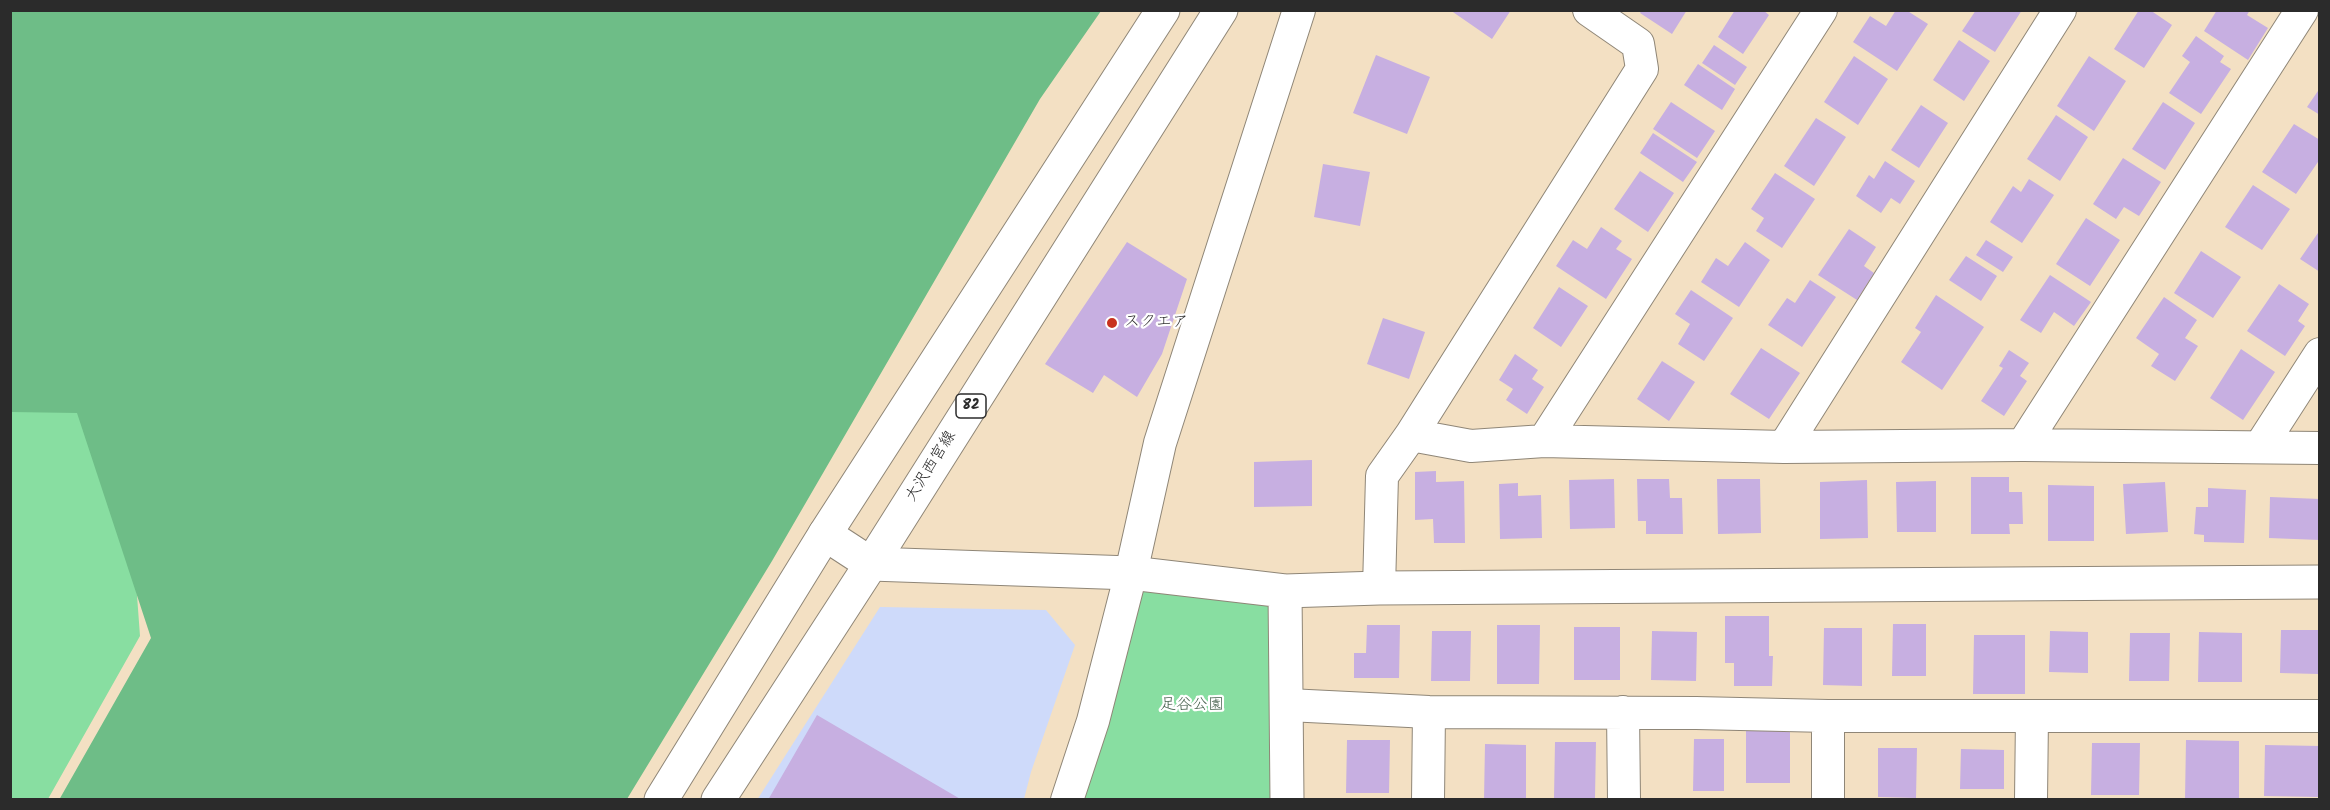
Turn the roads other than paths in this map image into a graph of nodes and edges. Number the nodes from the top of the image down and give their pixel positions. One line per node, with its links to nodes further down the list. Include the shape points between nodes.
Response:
1 (1163, 10): 15 (main road)
2 (1221, 10): 16 (main road, 大沢西宮線 / 82)
3 (1299, 10): 17 (street, via 1160,443)
4 (1589, 10): 9 (street, via 1638,44 1642,69)
5 (1821, 10): 10 (street)
6 (2060, 10): 12 (street)
7 (2302, 10): 11 (street)
8 (2319, 354): 13 (street)
9 (1411, 435): 10 (street, via 1471,446); 19 (street, via 1382,476)
10 (1544, 441): 12 (street)
11 (2023, 445): 12 (street); 13 (street)
12 (1784, 447)
13 (2260, 447): 14 (street)
14 (2319, 448)
15 (825, 534): 16 (main road); 27 (main road)
16 (871, 564): 17 (main road); 28 (main road, 大沢西宮線 / 82)
17 (1131, 573): 20 (main road); 29 (street, via 1093,721)
18 (2319, 582): 19 (main road)
19 (1379, 588): 20 (main road)
20 (1285, 591): 21 (main road)
21 (1288, 705): 22 (street); 30 (main road)
22 (1429, 712): 23 (street); 31 (street)
23 (1623, 712): 24 (street); 32 (street)
24 (1828, 716): 25 (street); 33 (street)
25 (2032, 716): 26 (street); 34 (street)
26 (2319, 716)
27 (661, 800)
28 (718, 800)
29 (1067, 800)
30 (1287, 800)
31 (1428, 800)
32 (1624, 800)
33 (1828, 800)
34 (2031, 800)

